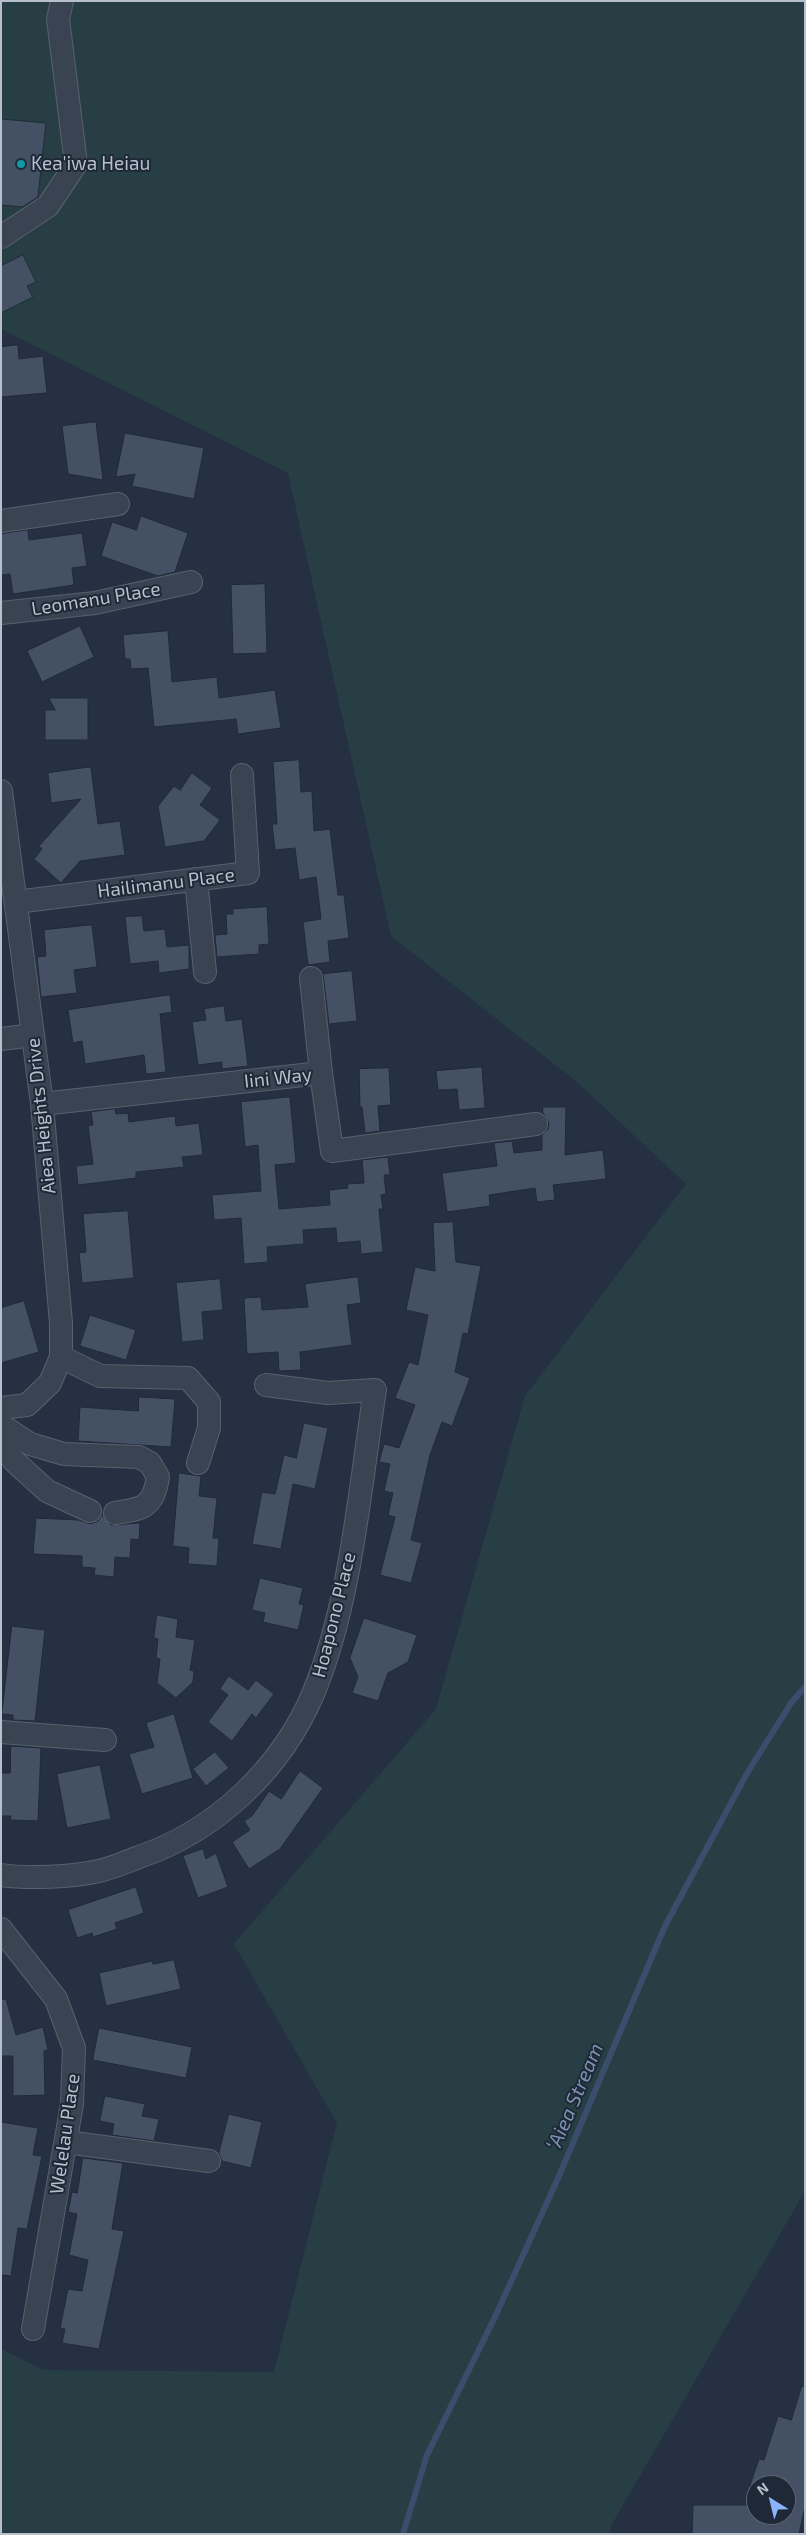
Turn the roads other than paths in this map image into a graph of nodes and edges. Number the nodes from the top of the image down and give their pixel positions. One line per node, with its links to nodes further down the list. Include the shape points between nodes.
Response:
1 (62, 1): 2 (street, via 58,19 76,164 48,206)
2 (1, 237)
3 (118, 504): 4 (street)
4 (1, 521)
5 (191, 582): 6 (street, Leomanu Place, via 95,603)
6 (1, 614)
7 (242, 775): 10 (street, Hailimanu Place, via 248,873)
8 (1, 791): 9 (street, Aiea Heights Drive)
9 (5, 850): 11 (street, Aiea Heights Drive)
10 (196, 879): 11 (street, Hailimanu Place); 12 (street)
11 (16, 902): 14 (street, Aiea Heights Drive)
12 (204, 972)
13 (312, 978): 16 (street)
14 (33, 1035): 15 (street); 17 (street, Aiea Heights Drive)
15 (1, 1039)
16 (321, 1073): 17 (street, Iini Way); 18 (street, Iini Way, via 332,1151)
17 (42, 1104): 19 (street, Aiea Heights Drive, via 61,1323)
18 (536, 1124)
19 (61, 1357): 21 (street, Aiea Heights Drive, via 50,1383 27,1405); 24 (street, via 100,1376 188,1378 209,1402 208,1428)
20 (266, 1385): 29 (street, Hoapono Place, via 328,1393 374,1390 350,1558 328,1653 312,1695 288,1740 255,1783 214,1819 162,1850 99,1871 22,1878)
21 (1, 1408)
22 (1, 1425): 26 (street, via 30,1444 64,1454 139,1457 150,1463 158,1477 150,1503 138,1510)
23 (1, 1442): 25 (street, via 14,1461 47,1491)
24 (198, 1463)
25 (90, 1511)
26 (116, 1513)
27 (1, 1732): 28 (street)
28 (105, 1740)
29 (1, 1875)
30 (1, 1929): 31 (street, Welelau Place, via 56,2000 74,2048 72,2104)
31 (66, 2142): 32 (street); 33 (street, Welelau Place)
32 (209, 2162)
33 (33, 2329)

